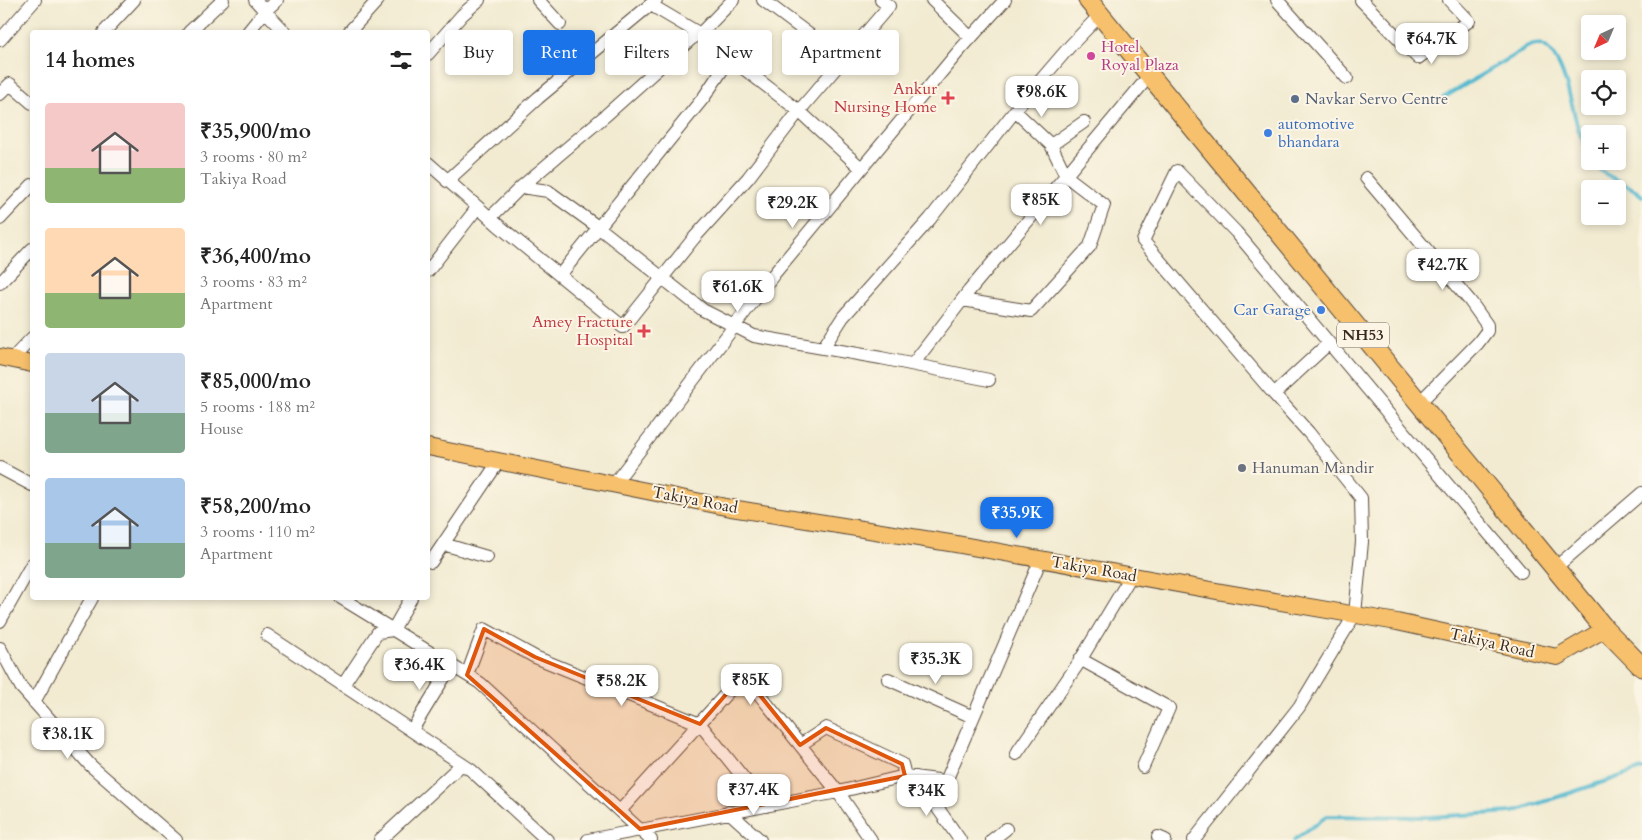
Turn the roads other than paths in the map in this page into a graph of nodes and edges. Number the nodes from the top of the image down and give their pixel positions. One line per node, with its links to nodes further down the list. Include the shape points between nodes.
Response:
1 (35, 0): 32 (street)
2 (134, 0): 21 (street)
3 (223, 0): 22 (street)
4 (254, 0): 19 (street)
5 (276, 0): 19 (street)
6 (378, 0): 25 (street)
7 (479, 0): 33 (street)
8 (538, 0): 20 (street)
9 (734, 0): 26 (street)
10 (763, 0): 27 (street)
11 (932, 0): 31 (street)
12 (1005, 0): 31 (street)
13 (1276, 0): 38 (street)
14 (1362, 0): 15 (street, via 1418,58 1469,21)
15 (1449, 0)
16 (654, 2): 29 (street); 49 (street, via 538,98)
17 (888, 2): 28 (street)
18 (1093, 4): 37 (highway, NH53); 42 (street, via 1071,45)
19 (265, 11): 23 (street); 24 (street)
20 (560, 24)
21 (106, 30)
22 (191, 30)
23 (250, 30)
24 (283, 30)
25 (351, 30)
26 (704, 30)
27 (803, 30)
28 (865, 30)
29 (698, 33)
30 (698, 35): 51 (street)
31 (971, 38): 46 (street)
32 (0, 40)
33 (430, 52)
34 (718, 75): 55 (street)
35 (752, 75): 41 (street)
36 (829, 75): 41 (street)
37 (1150, 75): 47 (street); 71 (highway, NH53)
38 (1347, 78)
39 (0, 94): 40 (street, via 10,84)
40 (30, 101)
41 (800, 111): 46 (street); 59 (street)
42 (1015, 111): 44 (street); 65 (street, via 930,219 843,317)
43 (1084, 122): 44 (street)
44 (1051, 145): 47 (street)
45 (430, 166): 49 (street)
46 (861, 168): 62 (street)
47 (1066, 176): 61 (street); 61 (street, via 1104,204 1090,246 1031,311)
48 (1366, 178): 71 (street, via 1487,325 1487,331 1478,343)
49 (447, 180): 52 (street)
50 (30, 187): 54 (street)
51 (521, 187): 53 (street); 55 (street, via 548,191)
52 (477, 208): 53 (street); 57 (street)
53 (490, 218): 58 (street)
54 (0, 219)
55 (598, 227): 58 (street); 59 (street)
56 (30, 251): 60 (street)
57 (430, 267)
58 (560, 275): 59 (street, via 624,328)
59 (662, 279): 62 (street, via 703,310)
60 (0, 283)
61 (962, 300): 68 (street)
62 (734, 326): 65 (street, via 754,336); 76 (street)
63 (30, 340): 66 (street)
64 (1329, 343): 70 (street); 70 (street, via 1236,232 1176,171 1143,241); 84 (street)
65 (824, 348): 68 (street)
66 (6, 358): 67 (main road)
67 (30, 364)
68 (912, 364): 69 (street)
69 (989, 380)
70 (1274, 394): 89 (street, via 1361,498 1362,542)
71 (1419, 403): 83 (highway, NH53)
72 (430, 447): 73 (main road, Takiya Road)
73 (499, 461): 76 (main road, Takiya Road); 78 (street)
74 (0, 468): 75 (street)
75 (30, 484)
76 (614, 484): 80 (main road, Takiya Road, via 731,508)
77 (1642, 493): 83 (street)
78 (443, 544): 79 (street); 81 (street)
79 (487, 557)
80 (1040, 559): 85 (main road, Takiya Road); 102 (street)
81 (430, 562)
82 (30, 568): 90 (street)
83 (1555, 568): 91 (highway, NH53)
84 (1521, 572)
85 (1131, 576): 89 (main road, Takiya Road); 95 (street)
86 (91, 600): 101 (street)
87 (344, 600): 92 (street)
88 (410, 600): 92 (street)
89 (1355, 614): 91 (main road, Takiya Road, via 1557,657); 125 (street, via 1299,707)
90 (0, 621)
91 (1605, 629): 97 (highway, NH53)
92 (393, 630): 96 (street); 100 (street, via 378,632)
93 (267, 635): 100 (street)
94 (0, 648): 101 (street, via 21,687)
95 (1080, 660): 106 (street); 108 (street, via 1170,708)
96 (451, 666): 98 (street); 104 (street)
97 (1642, 667)
98 (467, 675): 103 (street, via 484,629 535,657); 112 (street)
99 (888, 679): 102 (street)
100 (343, 685): 104 (street)
101 (34, 702): 116 (street, via 90,765)
102 (973, 717): 109 (street, via 946,782)
103 (700, 724): 105 (street, via 736,683 754,689); 111 (street); 112 (street)
104 (412, 730): 107 (street)
105 (800, 746): 109 (street, via 826,728 902,764); 110 (street)
106 (1016, 754)
107 (462, 764): 117 (street); 118 (street)
108 (1143, 767)
109 (910, 777): 110 (street); 123 (street)
110 (838, 792): 111 (street); 122 (street)
111 (766, 806): 113 (street)
112 (620, 811): 114 (street)
113 (729, 812): 114 (street); 121 (street)
114 (640, 829): 119 (street); 120 (street)
115 (1006, 829): 124 (street)
116 (176, 840)
117 (380, 840)
118 (547, 840)
119 (588, 840)
120 (651, 840)
121 (760, 840)
122 (871, 840)
123 (960, 840)
124 (992, 840)
125 (1194, 840)

